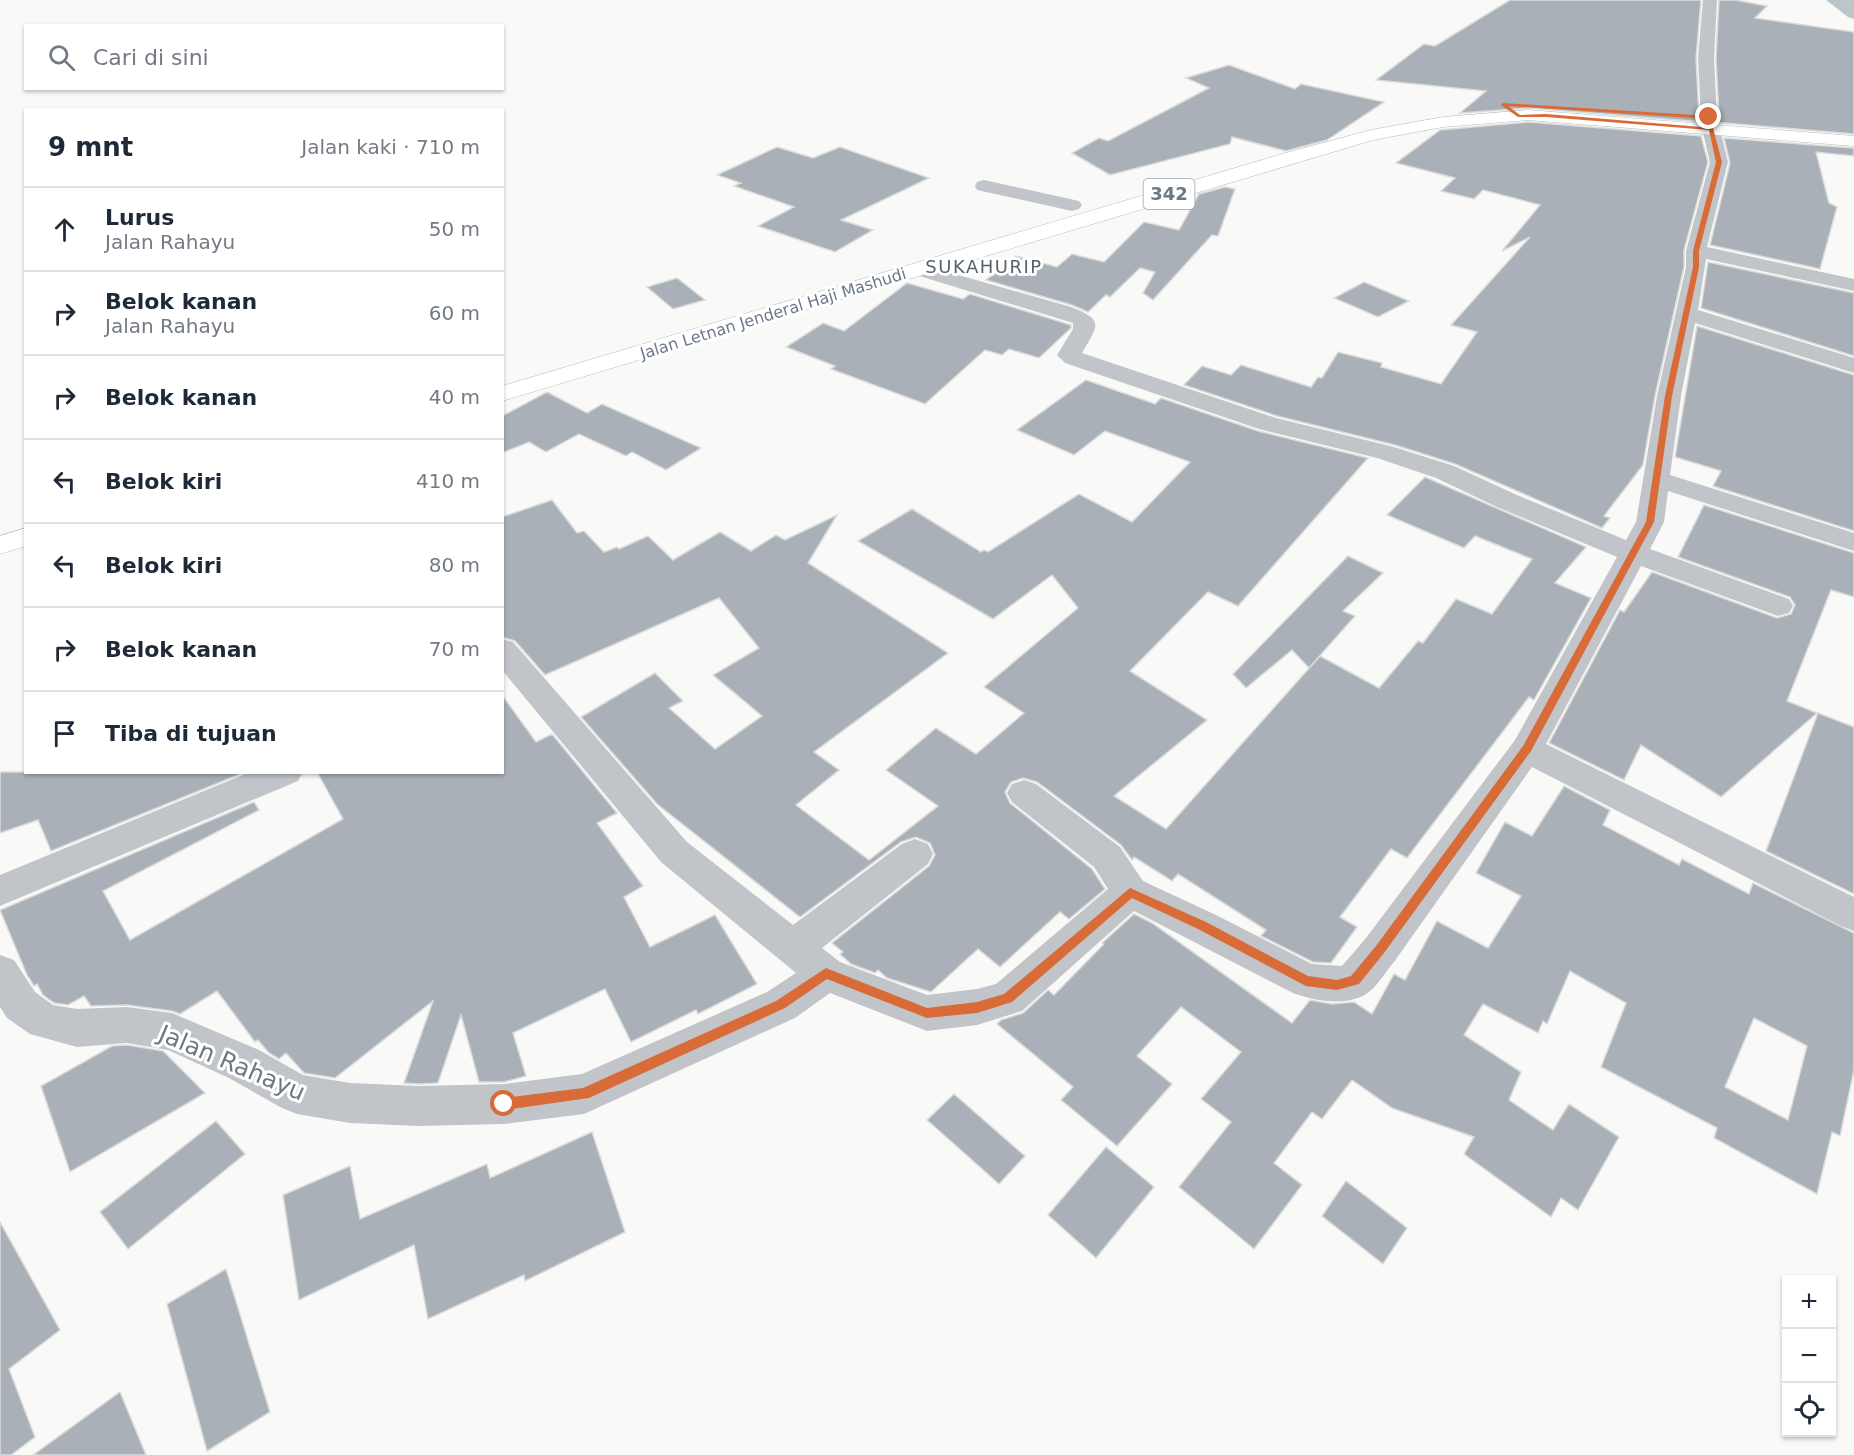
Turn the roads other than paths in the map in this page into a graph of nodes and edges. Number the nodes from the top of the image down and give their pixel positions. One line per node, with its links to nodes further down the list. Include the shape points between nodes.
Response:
1 (1710, 0): 7 (street, via 1706,58)
2 (1844, 0): 3 (street)
3 (1854, 6)
4 (1503, 104): 5 (main road); 6 (main road, Jalan Letnan Jenderal Haji Mashudi / 342); 7 (main road, Jalan Letnan Jenderal Haji Mashudi / 342)
5 (1519, 116): 7 (main road, Jalan Letnan Jenderal Haji Mashudi / 342); 12 (main road, Jalan Letnan Jenderal Haji Mashudi / 342, via 1443,122 1371,135)
6 (1351, 121)
7 (1710, 123): 9 (main road, Jalan Letnan Jenderal Haji Mashudi / 342); 10 (main road, Jalan Letnan Jenderal Haji Mashudi / 342); 15 (street, via 1719,162)
8 (1330, 127): 11 (main road, Jalan Letnan Jenderal Haji Mashudi / 342)
9 (1854, 131)
10 (1854, 141)
11 (1215, 162): 12 (main road); 14 (main road, Jalan Letnan Jenderal Haji Mashudi / 342)
12 (1237, 173): 17 (main road, Jalan Letnan Jenderal Haji Mashudi / 342)
13 (984, 186): 14 (street)
14 (1072, 205): 16 (main road, Jalan Letnan Jenderal Haji Mashudi / 342)
15 (1696, 251): 20 (street); 21 (street)
16 (866, 266): 18 (main road, Jalan Letnan Jenderal Haji Mashudi / 342); 19 (main road)
17 (920, 270): 19 (main road, Jalan Letnan Jenderal Haji Mashudi / 342); 30 (street, via 1083,320 1084,329 1070,355 1073,358 1268,424 1384,452 1445,472)
18 (832, 276)
19 (882, 280): 23 (main road, Jalan Letnan Jenderal Haji Mashudi / 342)
20 (1854, 285)
21 (1686, 313): 22 (street); 24 (street)
22 (1854, 366)
23 (504, 393)
24 (1657, 479): 28 (street); 30 (street, via 1650,522)
25 (24, 515): 26 (main road)
26 (0, 521)
27 (24, 538): 29 (main road)
28 (1854, 542)
29 (0, 545)
30 (1633, 553): 31 (street); 33 (street)
31 (1778, 606)
32 (504, 651): 40 (street, via 674,852)
33 (1527, 749): 38 (street, via 1355,981 1337,985 1306,981); 39 (street)
34 (281, 774): 37 (street)
35 (1024, 793): 38 (street, via 1107,857)
36 (915, 854): 40 (street)
37 (0, 891)
38 (1130, 892): 42 (street, via 1008,998 977,1007 927,1013)
39 (1854, 915)
40 (794, 947): 42 (street)
41 (0, 972): 42 (street, Jalan Rahayu, via 21,1005 44,1021 77,1028 128,1025 172,1032 244,1064 297,1094 419,1106 504,1104 584,1094 781,1005)
42 (826, 974)

